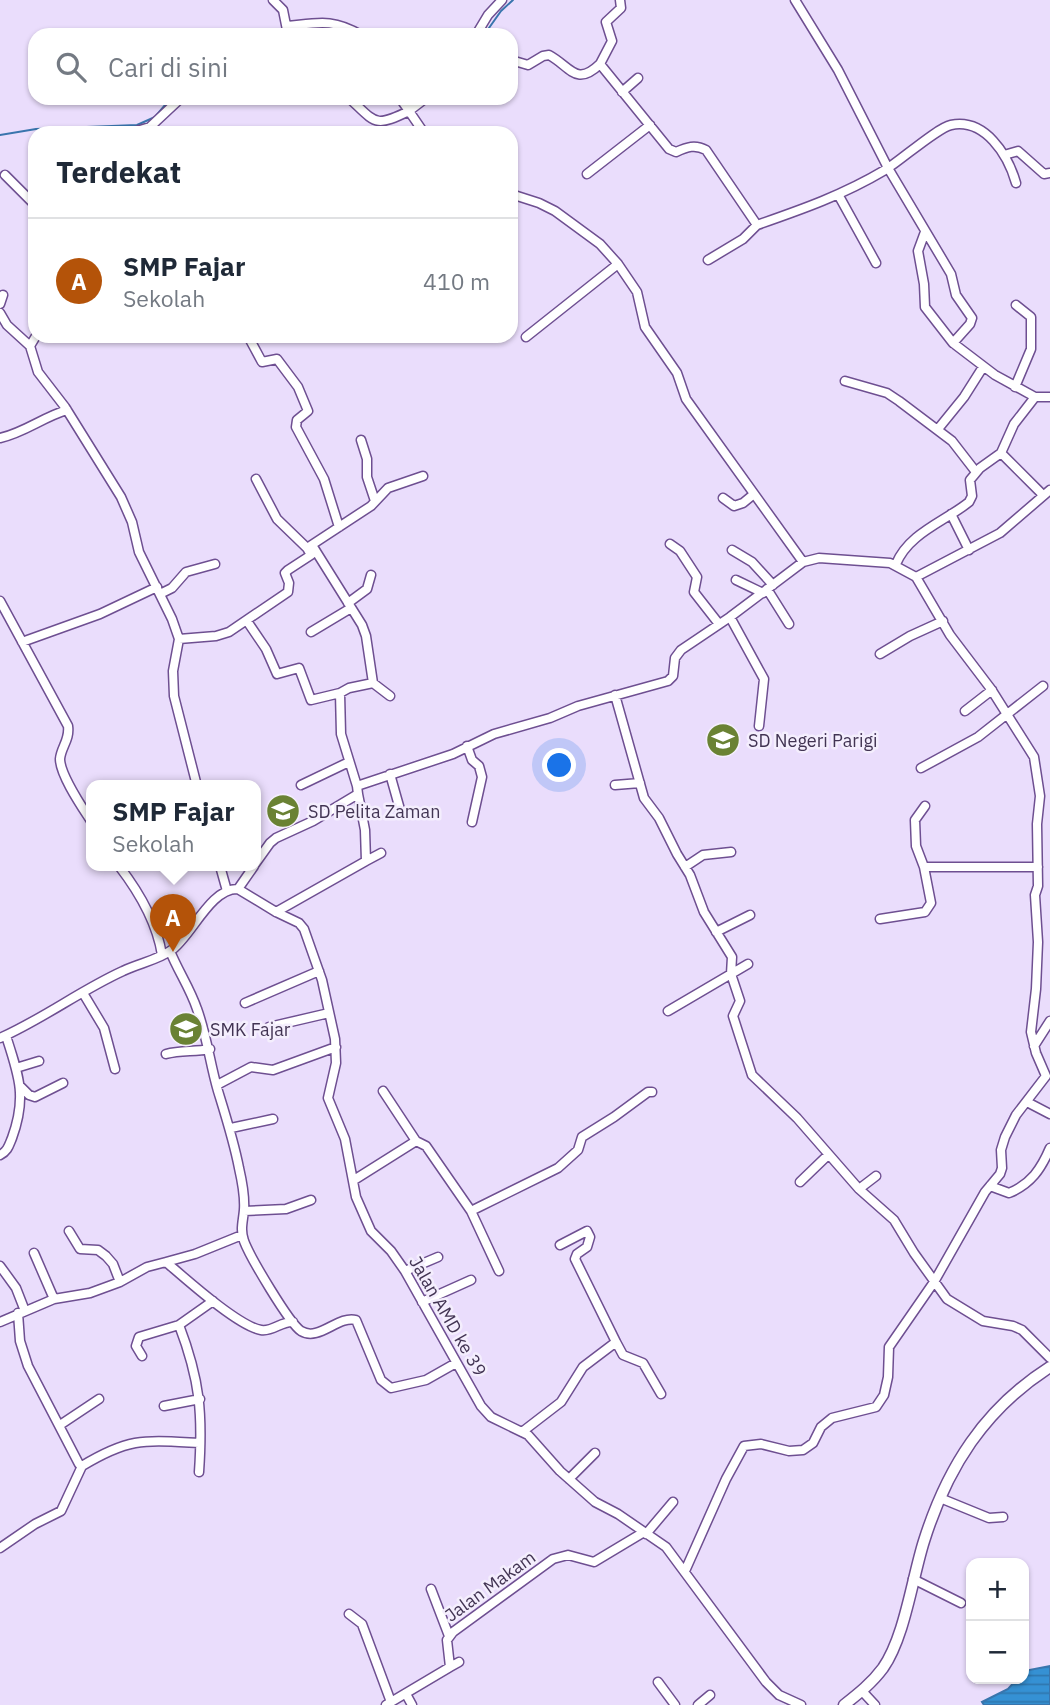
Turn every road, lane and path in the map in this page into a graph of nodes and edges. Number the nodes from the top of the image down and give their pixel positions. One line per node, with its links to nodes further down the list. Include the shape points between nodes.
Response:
1 (273, 0): 5 (street, via 283,9)
2 (502, 0): 8 (street)
3 (620, 0): 10 (street, via 621,8 606,22 612,41)
4 (795, 0): 22 (street, via 838,70)
5 (286, 28)
6 (302, 28): 7 (street, via 331,22)
7 (350, 28)
8 (480, 28)
9 (518, 62): 10 (street, via 528,65 549,55 580,75 589,75)
10 (600, 64): 12 (street)
11 (638, 78): 12 (street)
12 (622, 92): 18 (street)
13 (174, 105): 19 (street)
14 (357, 105): 17 (street, via 378,122)
15 (405, 105): 17 (street)
16 (417, 105): 17 (street)
17 (409, 111): 20 (street)
18 (650, 125): 25 (street); 30 (street, via 673,152 699,146 706,150)
19 (151, 126)
20 (419, 126)
21 (1004, 155): 22 (street, via 979,127 953,124); 23 (street, via 1018,151 1044,174); 26 (street)
22 (888, 168): 27 (street); 31 (street)
23 (1050, 173)
24 (5, 174): 29 (street)
25 (587, 174)
26 (1016, 183)
27 (839, 195): 30 (street); 33 (street)
28 (518, 197): 34 (street, via 555,211 600,244)
29 (28, 198)
30 (757, 225): 32 (street, via 744,239)
31 (925, 232): 40 (street, via 918,251 925,307); 40 (street, via 972,318)
32 (708, 260)
33 (876, 263)
34 (618, 264): 37 (street); 56 (street, via 637,292 645,327 677,373 686,399)
35 (1016, 305): 44 (street, via 1031,317 1032,339)
36 (0, 313): 41 (street)
37 (526, 337)
38 (32, 343): 41 (street)
39 (252, 343): 60 (street, via 262,362 277,359 298,387 308,411 296,427 324,479)
40 (953, 343): 42 (street)
41 (30, 346): 47 (street, via 38,372)
42 (983, 366): 44 (street); 48 (street)
43 (845, 381): 48 (street, via 887,393)
44 (1014, 387): 45 (street)
45 (1035, 397): 46 (street); 51 (street)
46 (1050, 397)
47 (67, 410): 49 (street); 72 (street, via 121,497)
48 (938, 429): 52 (street)
49 (0, 438)
50 (361, 440): 58 (street)
51 (1001, 453): 52 (street); 55 (street)
52 (976, 472): 59 (street, via 970,480 971,499)
53 (423, 476): 58 (street, via 394,485)
54 (256, 479): 62 (street, via 277,519)
55 (1046, 492): 64 (street, via 1000,533)
56 (754, 494): 57 (street, via 734,506); 65 (street)
57 (723, 498)
58 (375, 501): 60 (street)
59 (951, 514): 64 (street); 67 (street, via 905,546)
60 (339, 527): 62 (street)
61 (670, 544): 78 (street, via 697,577 694,592)
62 (310, 546): 74 (street); 76 (street, via 311,555 285,573 288,592)
63 (732, 550): 71 (street, via 752,562)
64 (969, 550): 69 (street)
65 (803, 562): 67 (street, via 819,558); 71 (street)
66 (215, 564): 72 (street, via 186,572 172,588)
67 (896, 564): 69 (street)
68 (371, 575): 74 (street, via 367,589)
69 (916, 577): 77 (street)
70 (736, 580): 71 (street)
71 (767, 589): 75 (street); 79 (street)
72 (158, 591): 81 (street); 82 (street)
73 (0, 601): 82 (street)
74 (350, 606): 80 (street); 84 (street, via 366,636)
75 (730, 617): 78 (street); 92 (street, via 764,679)
76 (247, 621): 81 (street, via 216,636); 87 (street, via 277,674 299,668 311,700)
77 (943, 621): 83 (street); 86 (street)
78 (719, 624): 88 (street, via 681,650 668,681)
79 (789, 624)
80 (311, 632)
81 (179, 639): 97 (street, via 174,696)
82 (22, 642): 103 (street, via 68,726 62,771)
83 (880, 654)
84 (373, 683): 87 (street); 89 (street)
85 (1043, 686): 91 (street)
86 (992, 691): 90 (street); 91 (street)
87 (340, 693): 94 (street, via 340,727)
88 (615, 695): 93 (street); 98 (street)
89 (390, 696)
90 (965, 711)
91 (1007, 714): 95 (street, via 974,739); 112 (street, via 1036,763)
92 (759, 726)
93 (467, 746): 96 (street); 105 (street, via 482,777)
94 (349, 762): 99 (street); 101 (street)
95 (921, 768)
96 (390, 774): 101 (street); 104 (street)
97 (195, 780)
98 (640, 783): 100 (street); 110 (street, via 644,798)
99 (301, 785)
100 (615, 785)
101 (358, 790): 108 (street, via 313,821 276,838); 109 (street)
102 (925, 806): 111 (street, via 915,820 916,846)
103 (86, 812)
104 (401, 813)
105 (472, 822)
106 (730, 852): 110 (street, via 703,855)
107 (381, 853): 109 (street)
108 (261, 856)
109 (366, 861): 120 (street)
110 (685, 867): 123 (street)
111 (924, 867): 112 (street); 122 (street, via 931,903 928,909)
112 (1038, 867): 117 (street)
113 (122, 871): 124 (street, via 145,904)
114 (221, 871): 119 (street)
115 (251, 871): 118 (street)
116 (1050, 882): 117 (street)
117 (1038, 886): 136 (street)
118 (238, 889): 119 (street); 120 (street, Jalan AMD ke 39)
119 (227, 891): 124 (street, via 216,897)
120 (276, 912): 126 (street, Jalan AMD ke 39, via 302,925)
121 (750, 915): 123 (street)
122 (880, 919)
123 (716, 932): 127 (street, via 733,961)
124 (166, 953): 128 (street); 137 (street, via 194,999)
125 (748, 964): 127 (street)
126 (319, 971): 129 (street); 131 (street, Jalan AMD ke 39)
127 (731, 974): 130 (street); 155 (street, via 740,1001 733,1016 750,1072)
128 (83, 993): 134 (street); 141 (street, via 104,1028)
129 (245, 1003)
130 (668, 1011)
131 (329, 1013): 133 (street); 135 (street, Jalan AMD ke 39)
132 (1050, 1021): 136 (street)
133 (269, 1027)
134 (3, 1037): 140 (street)
135 (336, 1046): 144 (street, via 274,1070 251,1068); 157 (street, Jalan AMD ke 39, via 328,1098 345,1139)
136 (1034, 1046): 142 (street)
137 (210, 1049): 138 (street); 144 (street)
138 (166, 1054)
139 (39, 1061): 140 (street)
140 (16, 1068): 145 (street)
141 (116, 1069)
142 (1048, 1077): 148 (street)
143 (63, 1083): 145 (street, via 36,1097)
144 (217, 1085): 151 (street)
145 (20, 1086): 154 (street, via 15,1130)
146 (383, 1090): 152 (street)
147 (652, 1092): 163 (street, via 582,1137 577,1152 558,1168)
148 (1027, 1102): 149 (street); 159 (street, via 1005,1138 1002,1171)
149 (1050, 1114)
150 (273, 1119): 151 (street)
151 (231, 1128): 162 (street)
152 (416, 1141): 157 (street); 163 (street, via 426,1146)
153 (1050, 1148): 159 (street, via 1031,1180 1017,1190 1009,1193)
154 (0, 1155)
155 (828, 1155): 158 (street); 160 (street)
156 (876, 1176): 160 (street)
157 (354, 1180): 171 (street, Jalan AMD ke 39, via 365,1222)
158 (800, 1182)
159 (990, 1186): 175 (street)
160 (859, 1189): 175 (street, via 897,1224)
161 (311, 1200): 162 (street, via 286,1209)
162 (244, 1211): 165 (street)
163 (471, 1211): 172 (street)
164 (69, 1231): 174 (street, via 80,1249 98,1250 106,1256)
165 (242, 1235): 169 (street); 181 (street)
166 (560, 1245): 183 (street, via 587,1230 588,1245 575,1259)
167 (33, 1253): 176 (street)
168 (438, 1257): 171 (street)
169 (166, 1262): 174 (street); 177 (street)
170 (0, 1266): 179 (street, via 16,1288)
171 (405, 1271): 178 (street, Jalan AMD ke 39)
172 (499, 1271)
173 (471, 1280): 178 (street)
174 (120, 1282): 176 (street)
175 (934, 1282): 185 (street, via 954,1305 990,1324 1013,1326); 204 (street, via 889,1347 888,1377 876,1407 832,1418 803,1450 744,1446)
176 (54, 1299): 179 (street)
177 (213, 1301): 181 (street, via 261,1330); 182 (street)
178 (422, 1302): 186 (street, Jalan AMD ke 39)
179 (21, 1312): 180 (street); 192 (street, via 20,1341 27,1366)
180 (0, 1322)
181 (293, 1322): 186 (street, via 301,1331 311,1333 356,1320 381,1380 391,1388 426,1380)
182 (179, 1325): 184 (street, via 139,1337 136,1346); 190 (street)
183 (615, 1342): 188 (street, via 623,1355 643,1363); 193 (street, via 583,1367 561,1402)
184 (142, 1356)
185 (1050, 1358)
186 (456, 1363): 193 (street, Jalan AMD ke 39, via 485,1412)
187 (1050, 1367): 199 (main road, via 979,1430)
188 (661, 1394)
189 (99, 1399): 192 (street)
190 (200, 1399): 191 (street); 194 (street)
191 (164, 1406)
192 (60, 1425): 196 (street)
193 (522, 1432): 198 (street, Jalan AMD ke 39)
194 (199, 1443): 196 (street, via 129,1443); 197 (street)
195 (595, 1453): 198 (street)
196 (82, 1466): 203 (street, via 61,1511)
197 (198, 1472)
198 (569, 1479): 202 (street, Jalan AMD ke 39, via 595,1502)
199 (940, 1498): 201 (street, via 989,1518); 205 (main road)
200 (673, 1502): 202 (street, Jalan Makam)
201 (1003, 1517)
202 (645, 1533): 204 (street, Jalan AMD ke 39, via 666,1547); 209 (street, Jalan Makam, via 594,1562 558,1556)
203 (0, 1548)
204 (685, 1571): 220 (street, Jalan AMD ke 39, via 766,1682 779,1695)
205 (913, 1579): 207 (street); 213 (main road, via 892,1650)
206 (430, 1589): 209 (street)
207 (961, 1602)
208 (349, 1614): 216 (street, via 362,1624)
209 (449, 1636): 211 (street, Jalan Makam)
210 (459, 1662): 211 (street)
211 (450, 1667): 214 (street)
212 (658, 1682): 218 (street)
213 (862, 1691): 221 (main road); 222 (street)
214 (406, 1694): 216 (street); 217 (street)
215 (710, 1695): 219 (street)
216 (388, 1704)
217 (412, 1705)
218 (675, 1705)
219 (698, 1705)
220 (801, 1705)
221 (844, 1705)
222 (875, 1705)

